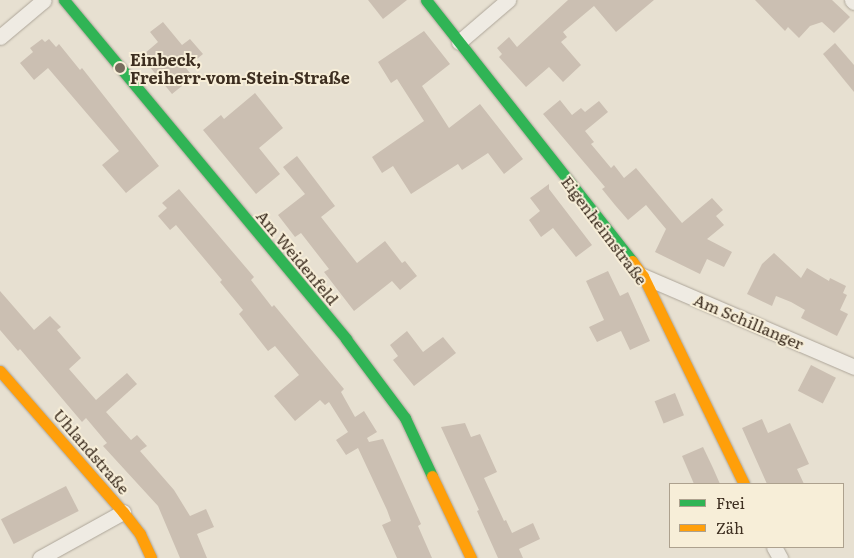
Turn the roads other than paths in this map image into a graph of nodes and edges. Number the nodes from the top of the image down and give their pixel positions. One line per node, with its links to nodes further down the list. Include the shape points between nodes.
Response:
1 (44, 0): 5 (street)
2 (64, 0): 14 (street, Am Weidenfeld, via 346,339 405,418)
3 (426, 0): 6 (street, Eigenheimstraße)
4 (508, 0): 6 (street)
5 (0, 37)
6 (459, 42): 7 (street, Eigenheimstraße)
7 (643, 276): 8 (street, Am Schillanger); 10 (street, Eigenheimstraße)
8 (854, 368)
9 (0, 371): 11 (street, Uhlandstraße)
10 (744, 483)
11 (123, 512): 12 (street); 13 (street, Uhlandstraße, via 140,534)
12 (40, 558)
13 (151, 558)
14 (471, 558)

